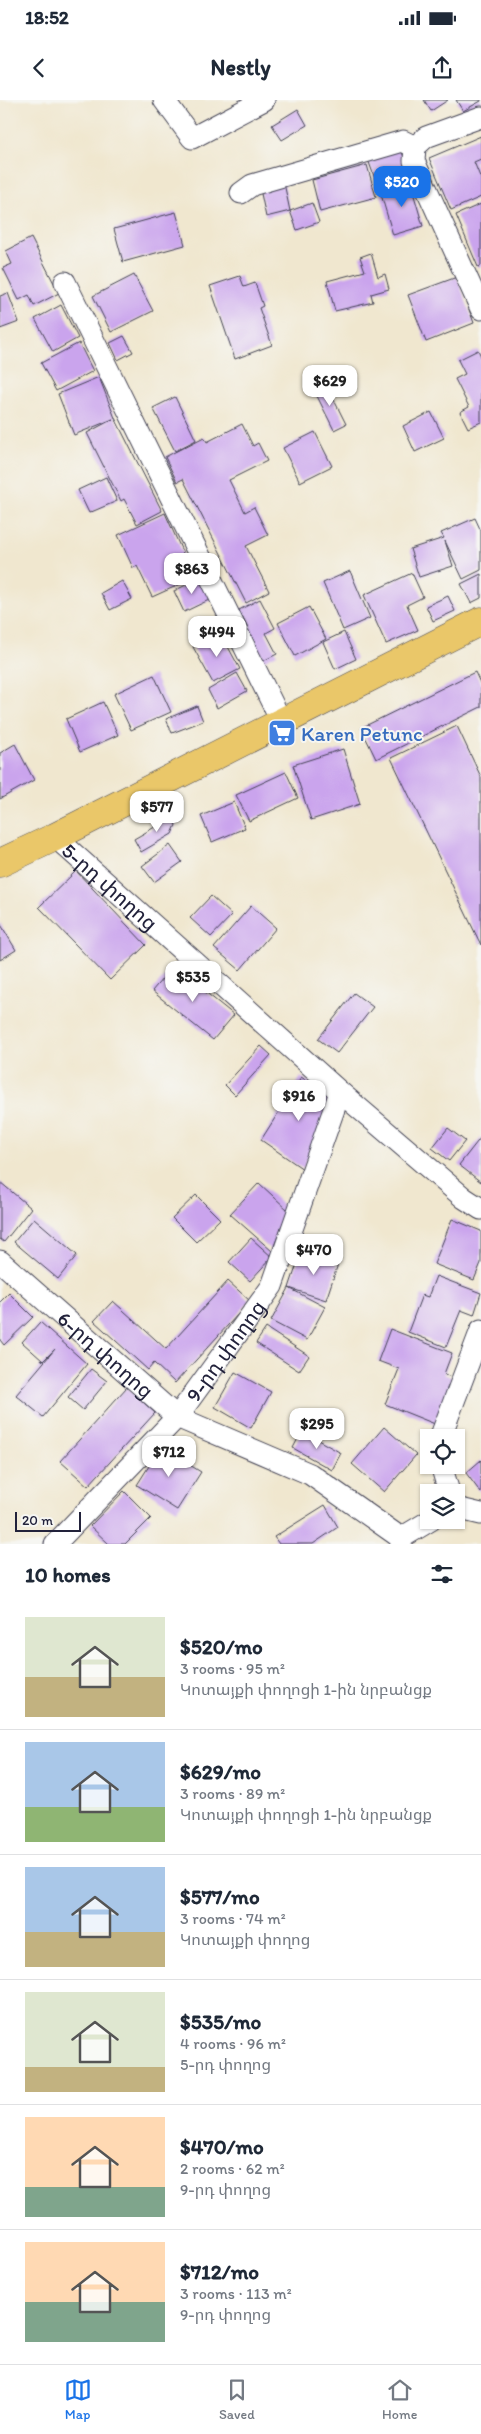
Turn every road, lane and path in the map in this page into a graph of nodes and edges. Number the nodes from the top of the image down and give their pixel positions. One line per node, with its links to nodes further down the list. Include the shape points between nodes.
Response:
1 (164, 100): 2 (street, via 192,138)
2 (264, 100)
3 (481, 117): 4 (street, via 426,137)
4 (415, 147): 5 (street, via 403,141 252,185); 7 (street, via 414,161)
5 (241, 193)
6 (64, 282): 9 (street)
7 (481, 309)
8 (481, 621): 9 (main road)
9 (281, 721): 10 (main road)
10 (55, 838): 11 (main road); 12 (street, 5-րդ փողոց)
11 (0, 863)
12 (340, 1092): 13 (street, 5-րդ փողոց); 16 (street, 9-րդ փողոց, via 272,1286)
13 (481, 1210)
14 (0, 1261): 16 (street, 6-րդ փողոց)
15 (481, 1330): 17 (street)
16 (177, 1417): 21 (street, 6-րդ փողոց, via 310,1474); 22 (street, 9-րդ փողոց)
17 (443, 1429)
18 (465, 1510): 19 (street)
19 (481, 1514)
20 (420, 1528): 21 (street)
21 (401, 1541)
22 (55, 1544)

